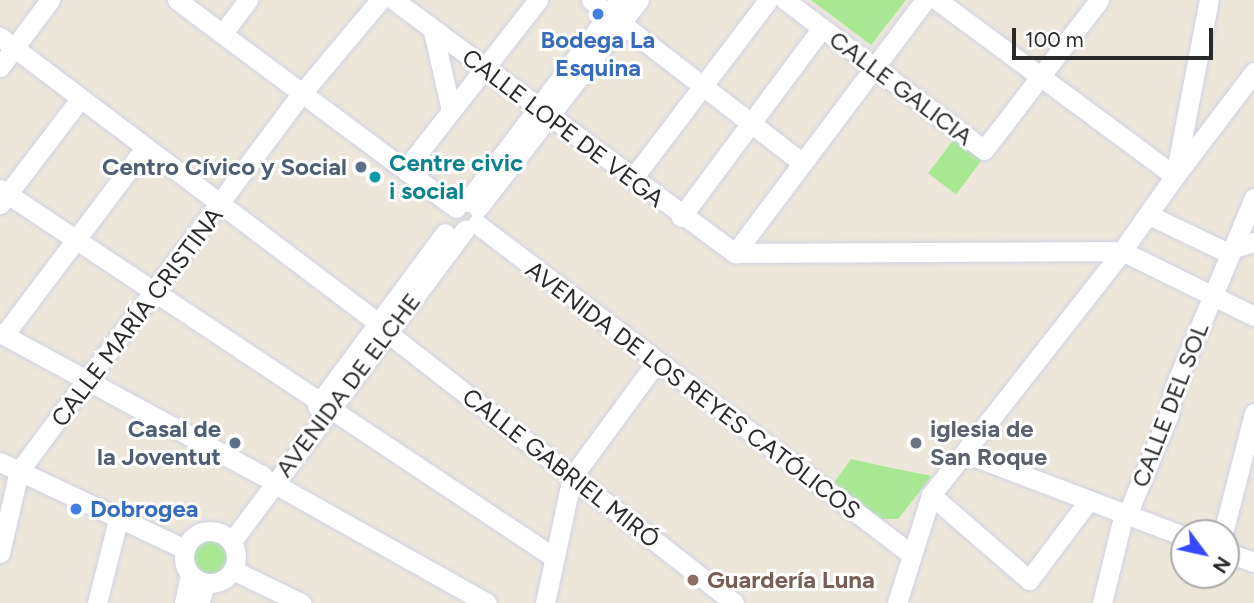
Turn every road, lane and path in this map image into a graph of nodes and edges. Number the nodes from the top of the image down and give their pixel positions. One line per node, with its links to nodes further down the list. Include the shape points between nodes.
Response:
1 (50, 0): 19 (street)
2 (177, 0): 18 (street, AVENIDA DE LOS REYES CATÓLICOS)
3 (248, 0): 18 (street)
4 (380, 0): 26 (street, CALLE MARÍA CRISTINA)
5 (394, 0): 17 (street, CALLE LOPE DE VEGA)
6 (538, 0): 21 (street)
7 (591, 0): 15 (street)
8 (639, 0): 15 (street, AVENIDA DE ELCHE)
9 (768, 0): 25 (street)
10 (785, 0): 16 (street, CALLE GALICIA)
11 (925, 0): 22 (street)
12 (937, 0): 24 (street)
13 (1099, 0): 24 (street)
14 (1209, 0): 34 (street)
15 (617, 12): 25 (street); 29 (street, AVENIDA DE ELCHE)
16 (822, 28): 22 (street, CALLE GALICIA); 30 (street)
17 (433, 31): 21 (street, CALLE LOPE DE VEGA); 28 (street)
18 (222, 34): 26 (street, AVENIDA DE LOS REYES CATÓLICOS)
19 (7, 43): 20 (street); 27 (street, CALLE GABRIEL MIRÓ)
20 (0, 67)
21 (483, 67): 28 (street); 29 (street, CALLE LOPE DE VEGA)
22 (874, 67): 24 (street, CALLE GALICIA, via 984,150); 32 (street)
23 (1254, 72): 34 (street)
24 (1040, 77): 34 (street)
25 (702, 85): 30 (street); 35 (street)
26 (302, 93): 33 (street, AVENIDA DE LOS REYES CATÓLICOS); 38 (street, CALLE MARÍA CRISTINA)
27 (80, 99): 31 (street, CALLE GABRIEL MIRÓ); 36 (street)
28 (451, 110): 33 (street)
29 (545, 113): 35 (street, CALLE LOPE DE VEGA); 40 (street, AVENIDA DE ELCHE)
30 (751, 124): 32 (street); 41 (street)
31 (145, 148): 38 (street, CALLE GABRIEL MIRÓ); 42 (street)
32 (803, 163): 46 (street)
33 (405, 170): 40 (street, AVENIDA DE LOS REYES CATÓLICOS)
34 (1175, 176): 39 (street)
35 (633, 178): 41 (street, CALLE LOPE DE VEGA)
36 (3, 196): 42 (street)
37 (1254, 198): 44 (street, CALLE DEL SOL)
38 (222, 206): 47 (street, CALLE MARÍA CRISTINA); 50 (street, CALLE GABRIEL MIRÓ)
39 (1149, 215): 44 (street, via 1224,251); 45 (street)
40 (466, 216): 50 (street, AVENIDA DE ELCHE); 52 (street, AVENIDA DE LOS REYES CATÓLICOS)
41 (681, 217): 46 (street, CALLE LOPE DE VEGA)
42 (75, 240): 47 (street); 51 (street)
43 (1254, 242): 44 (street)
44 (1232, 248): 48 (street, CALLE DEL SOL)
45 (1122, 251): 46 (street); 48 (street); 56 (street)
46 (735, 253)
47 (157, 292): 53 (street, CALLE MARÍA CRISTINA); 54 (street)
48 (1213, 295): 49 (street); 63 (street, CALLE DEL SOL)
49 (1254, 316)
50 (384, 328): 54 (street, AVENIDA DE ELCHE); 59 (street, CALLE GABRIEL MIRÓ)
51 (2, 334): 53 (street)
52 (656, 364): 59 (street); 70 (street, AVENIDA DE LOS REYES CATÓLICOS)
53 (88, 382): 58 (street, CALLE MARÍA CRISTINA); 60 (street)
54 (326, 405): 60 (street, AVENIDA DE ELCHE); 71 (street)
55 (1254, 413): 64 (street)
56 (965, 453): 61 (street); 62 (street)
57 (0, 462): 58 (street)
58 (19, 471): 65 (street); 69 (street, CALLE MARÍA CRISTINA)
59 (572, 477): 71 (street); 80 (street, CALLE GABRIEL MIRÓ)
60 (268, 480): 67 (street, AVENIDA DE ELCHE); 78 (street)
61 (931, 495): 62 (street, via 1029,580); 70 (street)
62 (1090, 500): 63 (street)
63 (1126, 514): 66 (street); 82 (street, CALLE DEL SOL)
64 (1227, 519)
65 (118, 520): 68 (street); 74 (street)
66 (1170, 531)
67 (226, 537): 68 (street, via 200,533); 72 (street, via 237,556)
68 (185, 549): 73 (street)
69 (0, 553)
70 (911, 554): 81 (street)
71 (555, 558): 79 (street)
72 (233, 570): 73 (street, via 221,581); 77 (street)
73 (198, 579): 75 (street); 76 (street)
74 (97, 603)
75 (184, 603)
76 (199, 603)
77 (301, 603)
78 (487, 603)
79 (545, 603)
80 (734, 603)
81 (897, 603)
82 (1102, 603)

